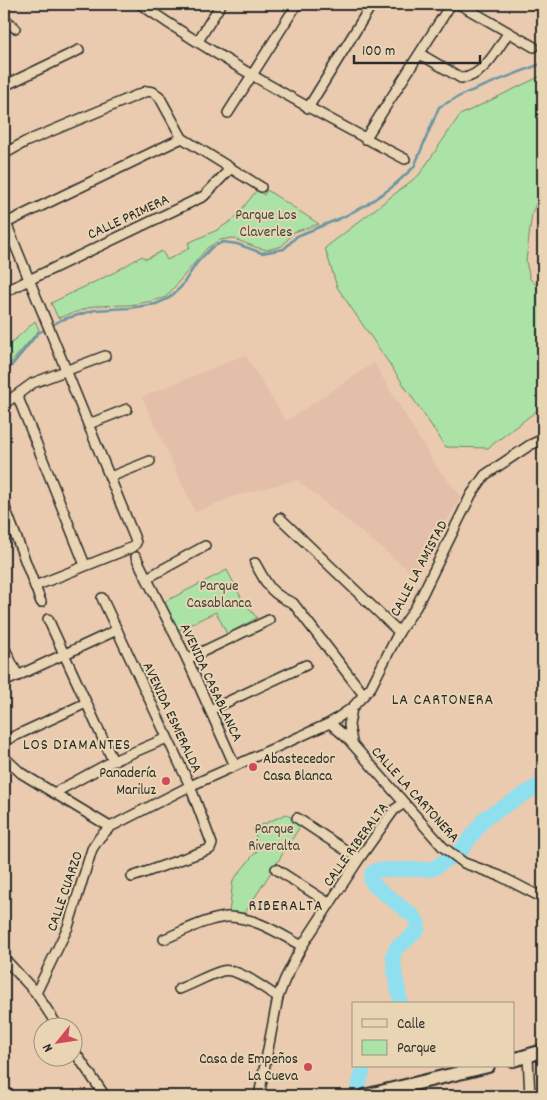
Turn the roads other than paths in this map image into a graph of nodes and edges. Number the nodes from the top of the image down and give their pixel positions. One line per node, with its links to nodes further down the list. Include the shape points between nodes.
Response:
1 (221, 4): 10 (street)
2 (297, 4): 14 (street)
3 (372, 4): 16 (street)
4 (451, 4): 13 (street)
5 (459, 4): 9 (street)
6 (145, 5): 10 (street)
7 (4, 18): 8 (street)
8 (15, 28)
9 (508, 33): 11 (street); 13 (street, via 488,62 466,78)
10 (198, 41): 14 (street)
11 (534, 47)
12 (79, 50): 15 (street)
13 (420, 54): 19 (street)
14 (253, 75): 16 (street); 17 (street)
15 (4, 86)
16 (308, 108): 19 (street)
17 (228, 113)
18 (182, 138): 20 (street, via 159,96 147,91 25,142); 22 (street); 24 (street)
19 (365, 139): 21 (street)
20 (4, 154)
21 (405, 160)
22 (230, 169): 23 (street); 25 (street, CALLE PRIMERA, via 204,196)
23 (261, 188)
24 (4, 222): 25 (street)
25 (30, 279): 26 (street, CALLE PRIMERA); 28 (street)
26 (4, 292)
27 (105, 356): 28 (street)
28 (66, 370): 29 (street, via 33,383); 32 (street)
29 (17, 395): 30 (street); 41 (street)
30 (4, 404)
31 (127, 409): 32 (street)
32 (89, 424): 35 (street)
33 (543, 439): 49 (street, CALLE LA AMISTAD, via 484,475)
34 (150, 461): 35 (street)
35 (110, 477): 41 (street, via 136,543)
36 (4, 505): 43 (street)
37 (280, 518): 49 (street)
38 (204, 546): 42 (street)
39 (136, 557): 42 (street, AVENIDA CASABLANCA)
40 (255, 563): 56 (street, via 271,590 292,603)
41 (85, 565): 43 (street)
42 (147, 578): 52 (street, AVENIDA CASABLANCA)
43 (35, 586): 45 (street)
44 (102, 598): 48 (street, AVENIDA ESMERALDA)
45 (41, 602)
46 (48, 619): 51 (street)
47 (269, 620): 52 (street)
48 (117, 630): 51 (street); 61 (street, AVENIDA ESMERALDA)
49 (400, 632): 56 (street, CALLE LA AMISTAD)
50 (4, 647): 54 (street)
51 (64, 654): 54 (street); 57 (street)
52 (187, 659): 59 (street, AVENIDA CASABLANCA)
53 (306, 665): 59 (street)
54 (18, 676): 55 (street)
55 (4, 682)
56 (364, 695): 58 (street, CALLE LA AMISTAD)
57 (86, 703): 62 (street); 65 (street)
58 (352, 708): 60 (street, CALLE LA AMISTAD); 63 (street, via 349,725)
59 (210, 710): 66 (street, AVENIDA CASABLANCA)
60 (330, 723): 63 (street, CALLE LA CARTONERA); 66 (street, CALLE LA AMISTAD)
61 (167, 738): 65 (street); 67 (street, AVENIDA ESMERALDA)
62 (4, 741)
63 (352, 743): 69 (street, CALLE LA CARTONERA)
64 (4, 757): 68 (street)
65 (113, 761): 68 (street)
66 (235, 766): 67 (street, CALLE CUARZO)
67 (190, 786): 71 (street, CALLE CUARZO); 74 (street, AVENIDA ESMERALDA, via 212,844 210,849)
68 (54, 793): 71 (street)
69 (404, 803): 72 (street, CALLE RIBERALTA, via 394,810); 75 (street, CALLE LA CARTONERA, via 443,847 464,863 500,876)
70 (297, 818): 72 (street)
71 (110, 827): 81 (street, CALLE CUARZO, via 92,849 68,927)
72 (359, 859): 76 (street, CALLE RIBERALTA)
73 (276, 869): 76 (street)
74 (132, 877)
75 (543, 898)
76 (330, 904): 78 (street, CALLE RIBERALTA)
77 (164, 939): 78 (street, via 227,917 260,924)
78 (302, 946): 82 (street, CALLE RIBERALTA)
79 (4, 958): 81 (street)
80 (179, 990): 82 (street, via 224,970 243,976)
81 (36, 993): 83 (street)
82 (278, 997): 91 (street, CALLE RIBERALTA)
83 (52, 1018)
84 (543, 1051): 85 (main road)
85 (528, 1057): 86 (main road); 92 (street)
86 (514, 1060)
87 (82, 1063): 90 (street)
88 (480, 1068): 89 (main road)
89 (372, 1095)
90 (105, 1096)
91 (259, 1096)
92 (530, 1096)

